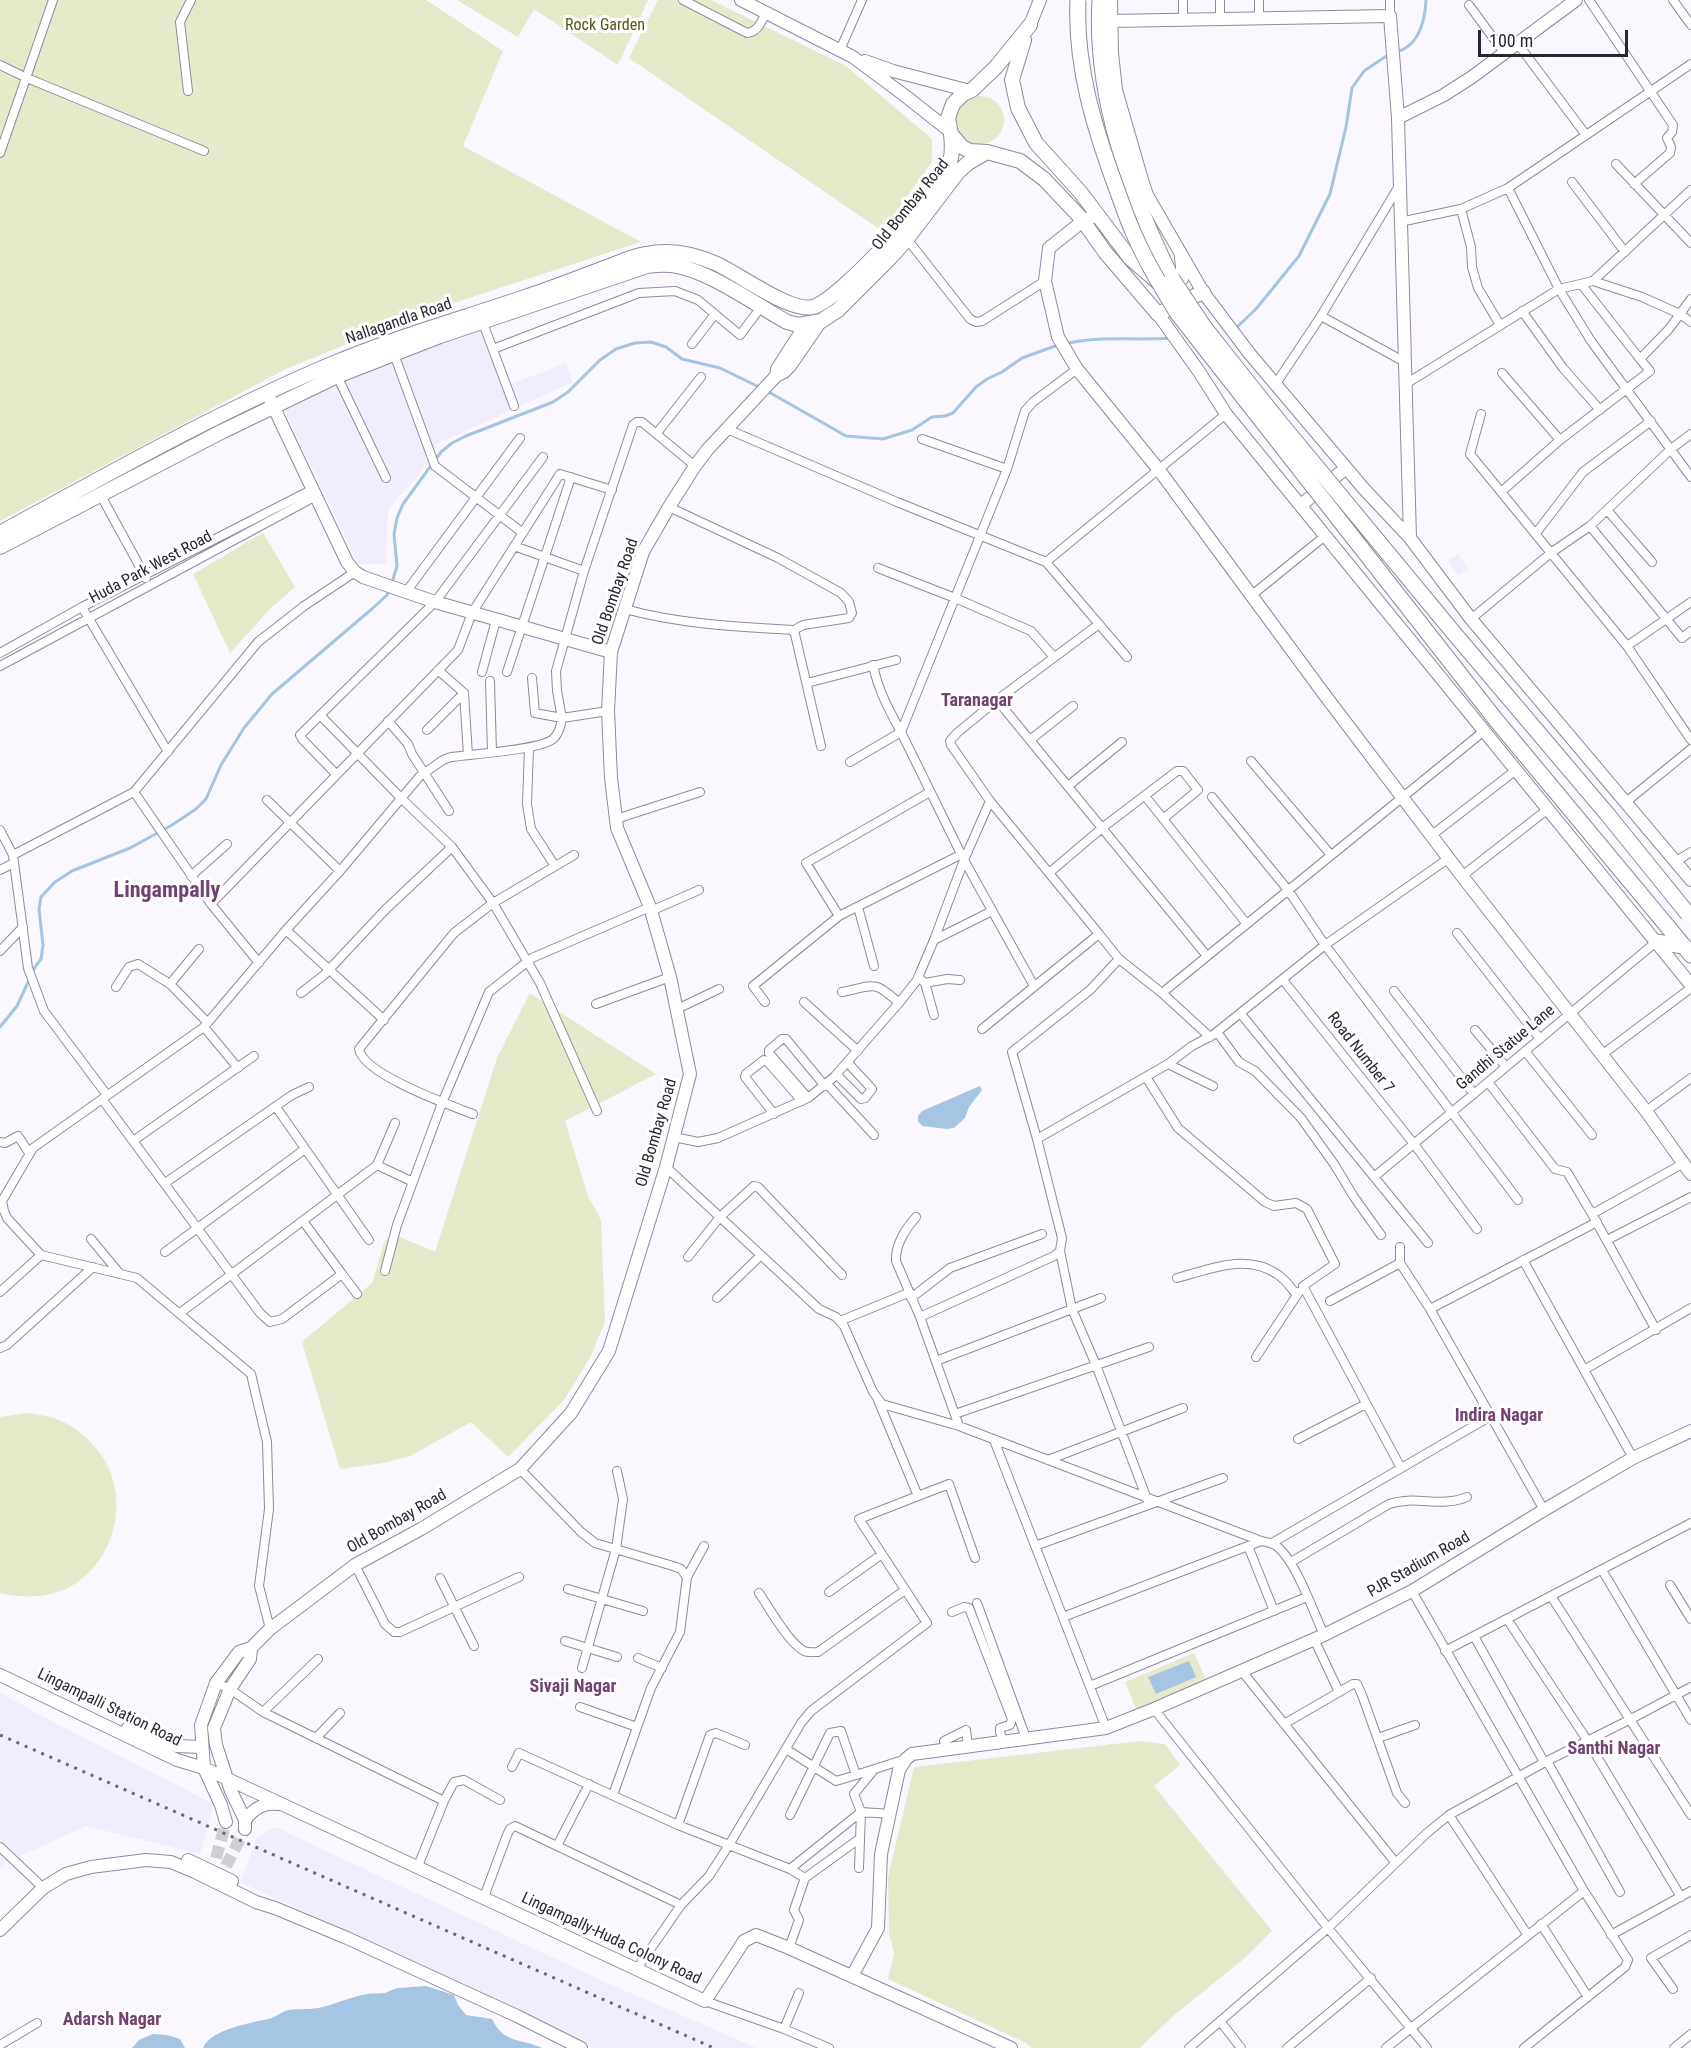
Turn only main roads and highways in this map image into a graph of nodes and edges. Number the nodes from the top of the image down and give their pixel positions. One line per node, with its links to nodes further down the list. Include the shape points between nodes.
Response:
1 (1078, 0): 17 (highway, bridge, via 1084,83 1105,155 1134,235 1178,314 1496,720)
2 (1100, 0): 15 (highway, bridge, via 1100,42 1113,123 1146,221 1181,293 1283,427)
3 (951, 133): 4 (main road, via 962,147); 5 (main road, Old Bombay Road, via 948,118 953,104 996,67 1030,25 1012,80 1018,108 1036,143 1081,193); 10 (main road, Old Bombay Road, via 953,150 943,175 896,232)
4 (987, 152): 8 (main road, via 1030,167 1083,221); 11 (main road, Old Bombay Road, via 958,172 907,239 838,309 821,321)
5 (1123, 249): 6 (main road, via 1167,287 1181,280); 8 (main road)
6 (1182, 258)
7 (646, 260): 10 (main road, Nallagandla Road, via 678,252 716,263 786,303 811,308); 11 (main road, Nallagandla Road, via 694,270 788,322); 12 (main road, Nallagandla Road); 12 (main road, Nallagandla Road, via 390,341 330,364)
8 (1127, 278): 9 (main road, via 1158,315)
9 (1203, 292)
10 (826, 301)
11 (806, 324)
12 (270, 399): 13 (main road, Nallagandla Road, via 213,419); 14 (main road, Nallagandla Road)
13 (0, 532)
14 (0, 547)
15 (1689, 916)
16 (1656, 942): 17 (highway)
17 (1687, 950)

